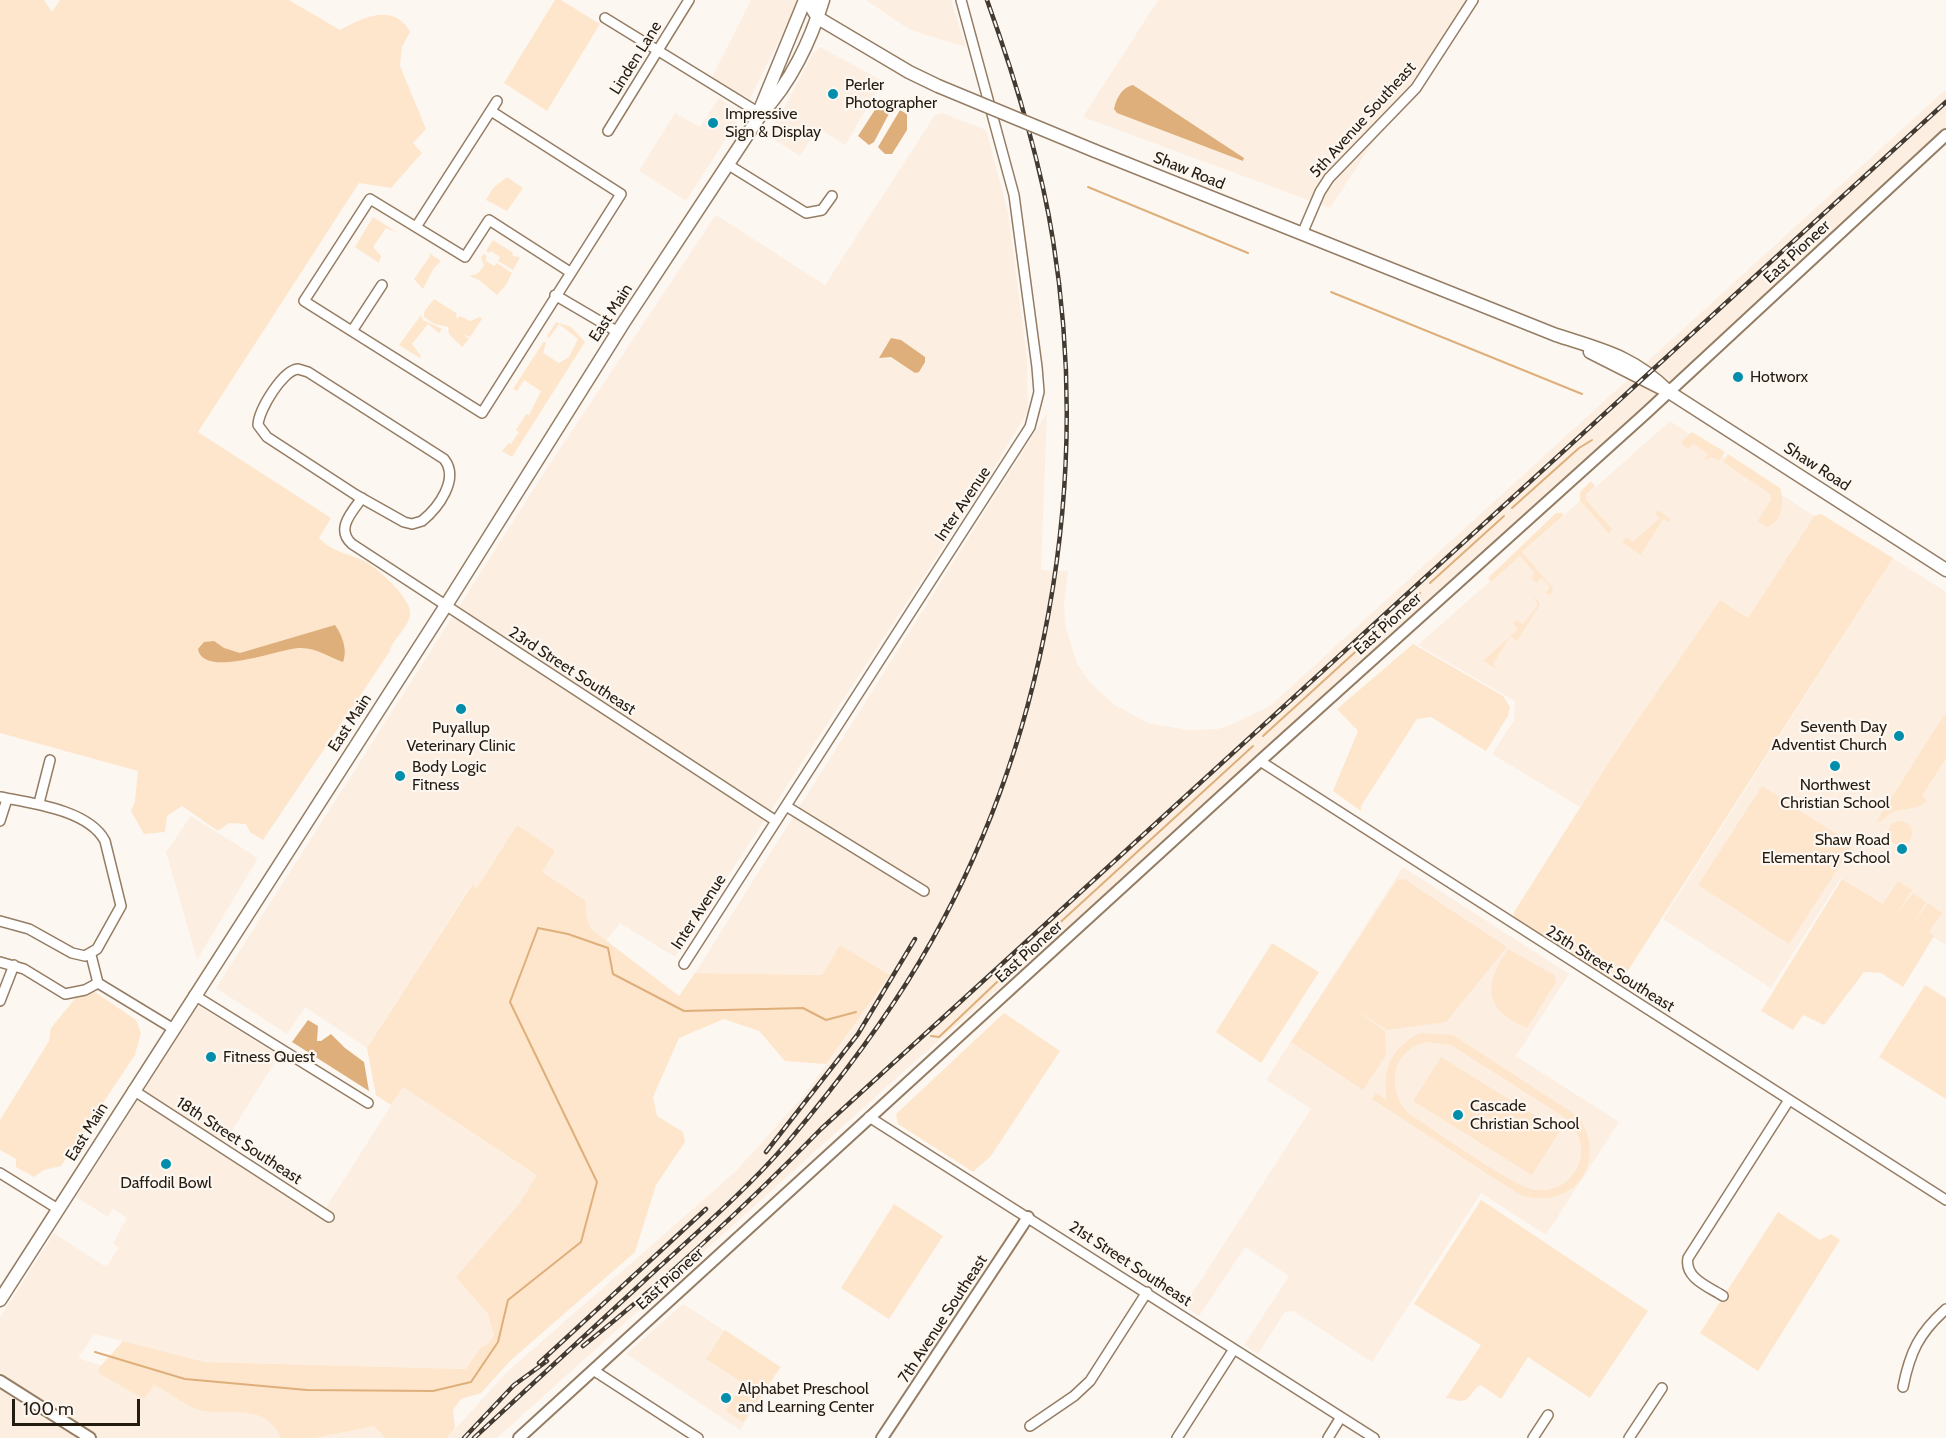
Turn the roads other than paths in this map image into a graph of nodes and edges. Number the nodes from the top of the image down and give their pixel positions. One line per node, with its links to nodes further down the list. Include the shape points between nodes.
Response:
1 (689, 0): 9 (street, Linden Lane)
2 (805, 0): 10 (main road, East Main)
3 (813, 0): 8 (main road)
4 (824, 0): 8 (main road, East Main)
5 (961, 0): 33 (street, Inter Avenue, via 1014,195 1031,307 1037,404 1030,427 1008,464 909,611)
6 (1473, 0): 19 (street, 5th Avenue Southeast, via 1416,88 1329,178)
7 (606, 18): 9 (street)
8 (818, 18): 10 (main road, East Main, via 804,28); 13 (main road, East Main, via 780,94); 19 (main road, Shaw Road, bridge, via 938,86)
9 (658, 51): 13 (street); 14 (street, Linden Lane)
10 (773, 77): 13 (main road, East Main)
11 (497, 101): 12 (street)
12 (491, 111): 18 (street); 20 (street, via 621,194)
13 (760, 113): 16 (main road, East Main)
14 (608, 131)
15 (1946, 135): 25 (street, East Pioneer)
16 (727, 164): 17 (street, via 796,208 814,213 822,210); 24 (main road, East Main)
17 (832, 196)
18 (416, 227): 20 (street, via 465,257 489,220); 23 (street, via 370,199 304,301)
19 (1302, 234): 25 (main road, Shaw Road, via 1626,359 1650,373)
20 (570, 272): 22 (street)
21 (382, 285): 23 (street)
22 (555, 295): 23 (street, via 482,413); 24 (street)
23 (352, 331)
24 (618, 332): 28 (main road, East Main)
25 (1669, 392): 27 (main road, Shaw Road); 30 (street, East Pioneer)
26 (362, 498): 26 (street, via 267,437 258,424 261,410 290,371 308,372 444,459 450,468 450,483 427,517 418,523 404,522); 28 (street, 23rd Street Southeast, via 344,528 345,537)
27 (1946, 570)
28 (445, 607): 35 (street, 23rd Street Southeast); 43 (main road, East Main)
29 (50, 760): 32 (street)
30 (1260, 761): 47 (street, 25th Street Southeast); 49 (street, East Pioneer)
31 (4, 798): 32 (street); 34 (street)
32 (39, 803): 38 (street, via 92,827 105,841 121,906)
33 (786, 806): 35 (street, Inter Avenue); 36 (street)
34 (0, 821)
35 (776, 821): 40 (street, Inter Avenue)
36 (924, 891)
37 (0, 921): 38 (street, via 29,929 75,955)
38 (91, 955): 42 (street)
39 (0, 962): 41 (street)
40 (684, 964)
41 (14, 965): 42 (street, via 65,994); 44 (street)
42 (98, 983): 45 (street)
43 (194, 995): 45 (main road, East Main); 48 (street)
44 (0, 1001)
45 (172, 1028): 46 (main road, East Main)
46 (133, 1090): 52 (main road, East Main); 53 (street, 18th Street Southeast)
47 (1789, 1100): 51 (street, 25th Street Southeast); 56 (street, via 1688,1258 1692,1276)
48 (368, 1103)
49 (869, 1118): 54 (street, 21st Street Southeast); 60 (street, East Pioneer)
50 (0, 1173): 52 (street)
51 (1946, 1200)
52 (58, 1209): 57 (main road, East Main)
53 (329, 1217)
54 (1028, 1217): 55 (street, 21st Street Southeast); 70 (street, 7th Avenue Southeast)
55 (1147, 1292): 59 (street, 21st Street Southeast); 66 (street, via 1089,1381 1074,1396)
56 (1723, 1296)
57 (0, 1300)
58 (1946, 1309): 62 (street, via 1912,1350)
59 (1234, 1349): 65 (street, 21st Street Southeast); 71 (street)
60 (593, 1370): 68 (street, East Pioneer); 69 (street)
61 (0, 1381): 67 (street)
62 (1903, 1387)
63 (1662, 1388): 75 (street)
64 (1548, 1415): 74 (street)
65 (1341, 1417): 72 (street); 73 (street, 21st Street Southeast)
66 (1030, 1425)
67 (90, 1438)
68 (519, 1438)
69 (698, 1438)
70 (882, 1438)
71 (1177, 1438)
72 (1328, 1438)
73 (1374, 1438)
74 (1533, 1438)
75 (1629, 1438)

